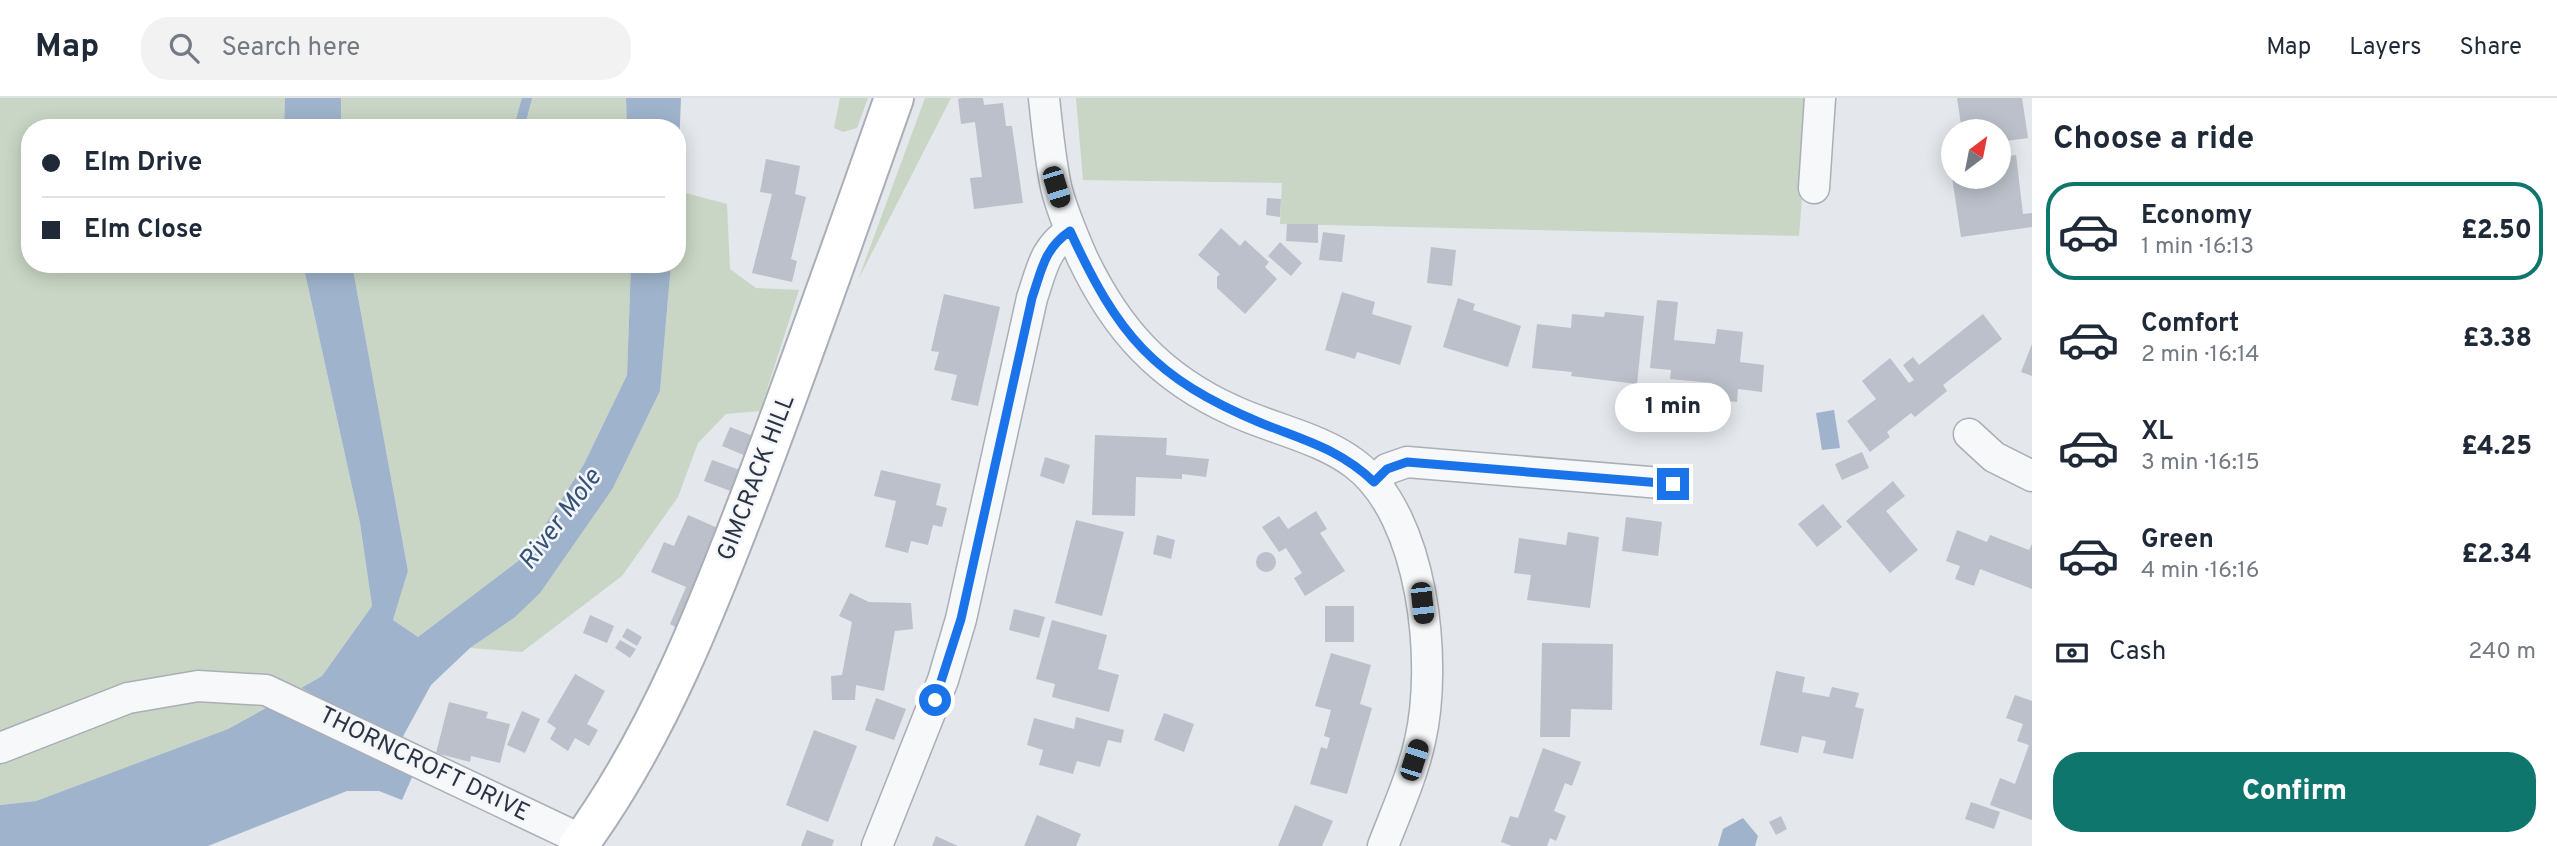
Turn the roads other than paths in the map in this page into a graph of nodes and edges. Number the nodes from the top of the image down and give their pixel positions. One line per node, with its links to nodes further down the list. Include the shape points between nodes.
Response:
1 (894, 98): 11 (main road, GIMCRACK HILL, via 788,398 699,624 629,767)
2 (1044, 98): 5 (street, via 1056,187)
3 (1820, 98): 4 (street)
4 (1814, 188)
5 (1070, 231): 8 (street, via 1119,323 1172,376 1233,411 1332,451); 12 (street, via 1048,252 1032,298 961,619 943,680)
6 (1969, 434): 7 (street, via 1994,457)
7 (2032, 476)
8 (1374, 482): 9 (street, via 1387,469 1407,462); 13 (street, via 1404,534 1422,603 1426,646 1421,741)
9 (1673, 484)
10 (0, 748): 11 (street, THORNCROFT DRIVE, via 128,698 198,686 266,690)
11 (580, 843)
12 (877, 846)
13 (1383, 846)

